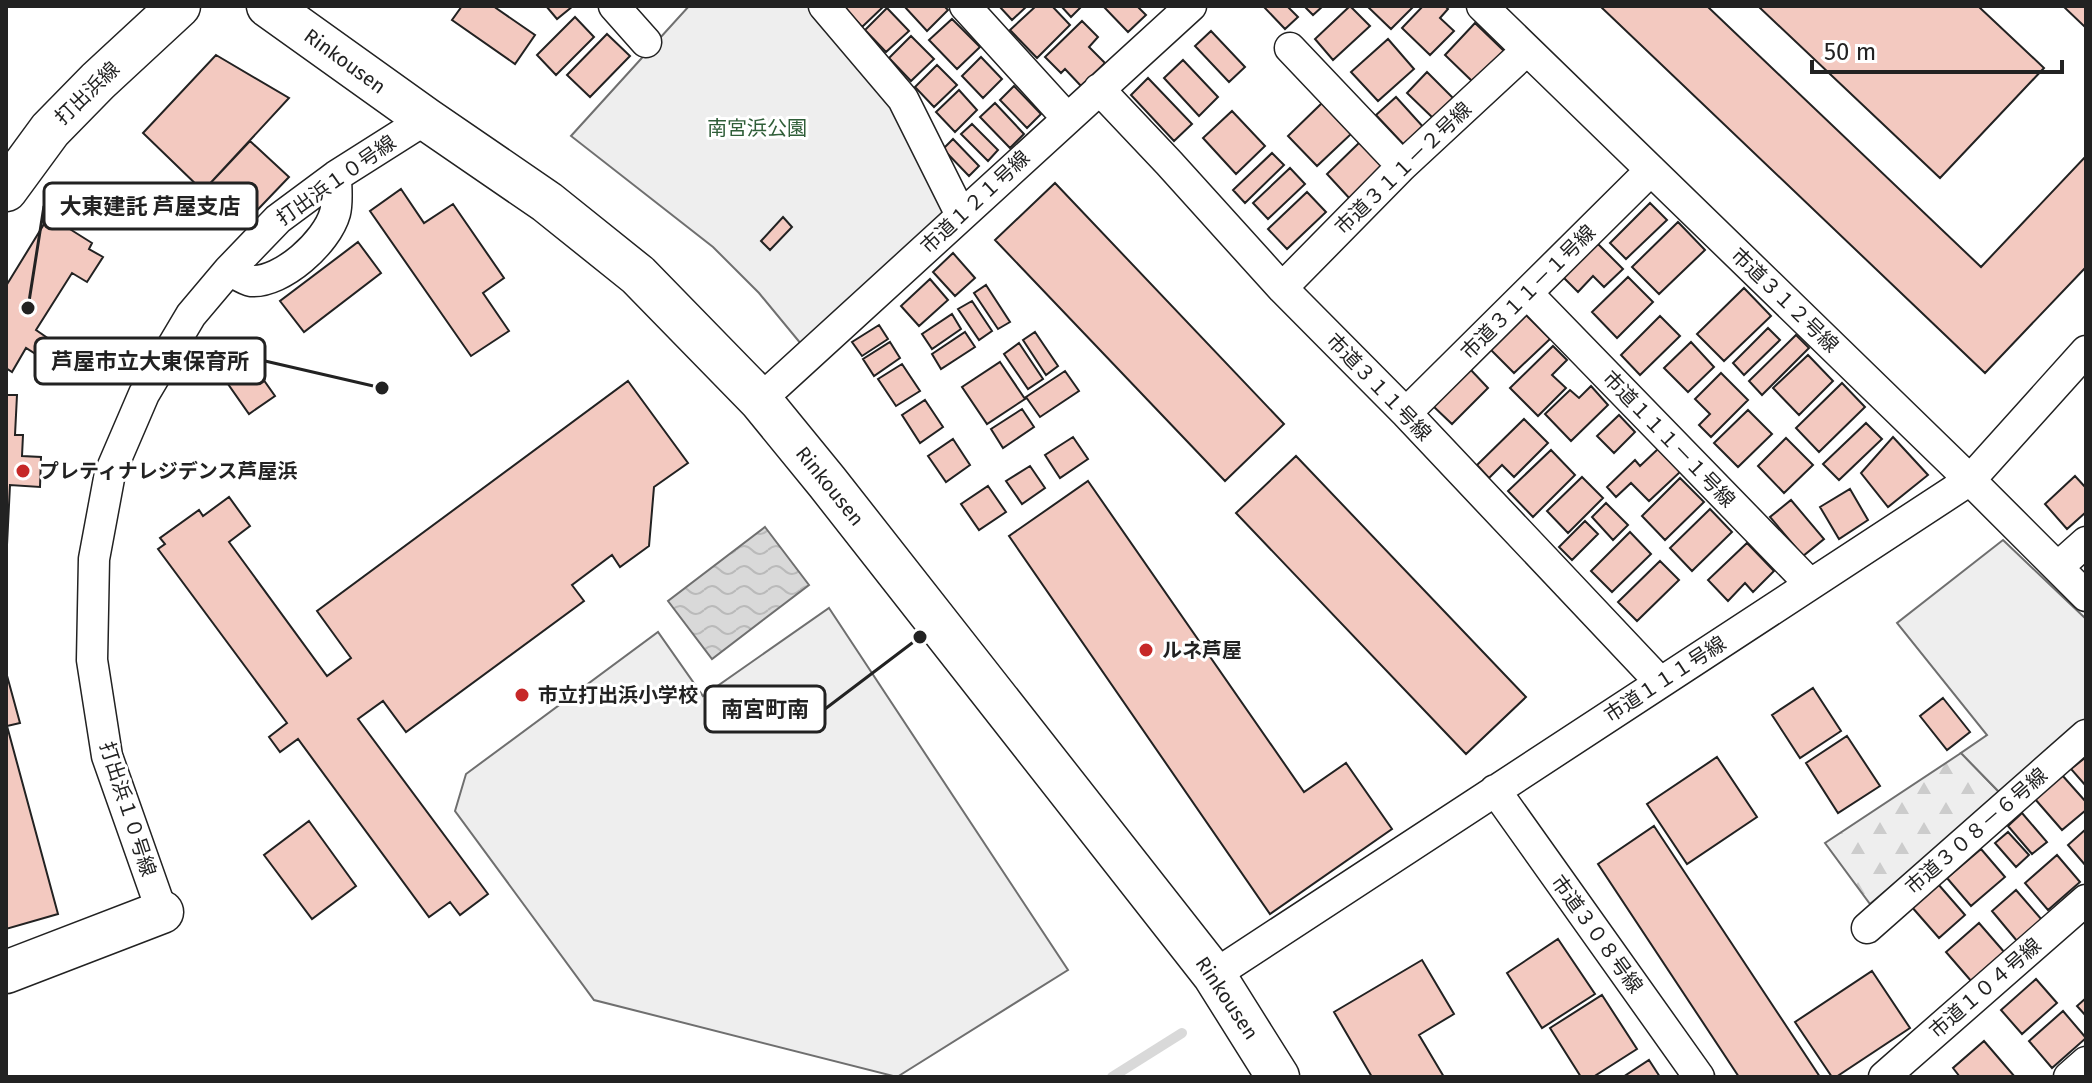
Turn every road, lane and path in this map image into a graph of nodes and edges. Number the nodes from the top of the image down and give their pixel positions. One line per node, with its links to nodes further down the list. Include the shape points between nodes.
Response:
1 (179, 6): 17 (street, 打出浜線, via 50,130)
2 (268, 6): 13 (street, Rinkousen)
3 (614, 6): 8 (street)
4 (824, 6): 18 (street, via 903,99)
5 (965, 6): 12 (street)
6 (1191, 6): 11 (street, 市道１２１号線)
7 (1482, 6): 10 (street, 市道３１２号線)
8 (646, 42)
9 (1290, 48): 14 (street)
10 (1527, 50): 14 (street, 市道３１１－２号線); 15 (street, 市道３１２号線)
11 (1099, 89): 12 (street, 市道１２１号線); 20 (street, 市道３１１号線)
12 (1067, 118): 18 (street, 市道１２１号線)
13 (426, 119): 16 (street, 打出浜１０号線); 23 (street, Rinkousen, via 547,202 638,275)
14 (1402, 166): 20 (street, 市道３１１－２号線)
15 (1651, 170): 21 (street, 市道３１１－１号線); 25 (street, 市道３１２号線)
16 (336, 176): 19 (street, 打出浜１０号線, via 278,219); 19 (street, via 335,213 302,261 250,281)
17 (6, 190)
18 (961, 215): 23 (street, 市道１２１号線)
19 (229, 270): 34 (street, 打出浜１０号線, via 191,315 144,394 110,473 94,559 92,660 107,756)
20 (1282, 288): 24 (street, 市道３１１号線)
21 (1527, 293): 24 (street, 市道３１１－１号線); 28 (street, 市道１１１－１号線)
22 (2086, 351): 25 (street, 市道１１１号線)
23 (760, 400): 37 (street, Rinkousen)
24 (1406, 413): 30 (street, 市道３１１号線)
25 (1970, 480): 27 (street, 市道３１２号線); 28 (street, 市道１１１号線)
26 (2086, 542): 27 (street)
27 (2058, 567): 29 (street, 市道３１２号線)
28 (1810, 584): 30 (street, 市道１１１号線)
29 (2086, 596)
30 (1660, 682): 32 (street, 市道１１１号線)
31 (2086, 735): 35 (street, 市道３０８－６号線)
32 (1495, 790): 37 (street, 市道１１１号線); 40 (street, 市道３０８号線)
33 (2086, 900): 41 (street, 市道１０４号線)
34 (162, 912): 36 (street)
35 (1867, 928)
36 (6, 972)
37 (1214, 975): 39 (street, Rinkousen)
38 (2086, 1062): 42 (street)
39 (1278, 1077)
40 (1699, 1077)
41 (1884, 1077)
42 (2069, 1077)

